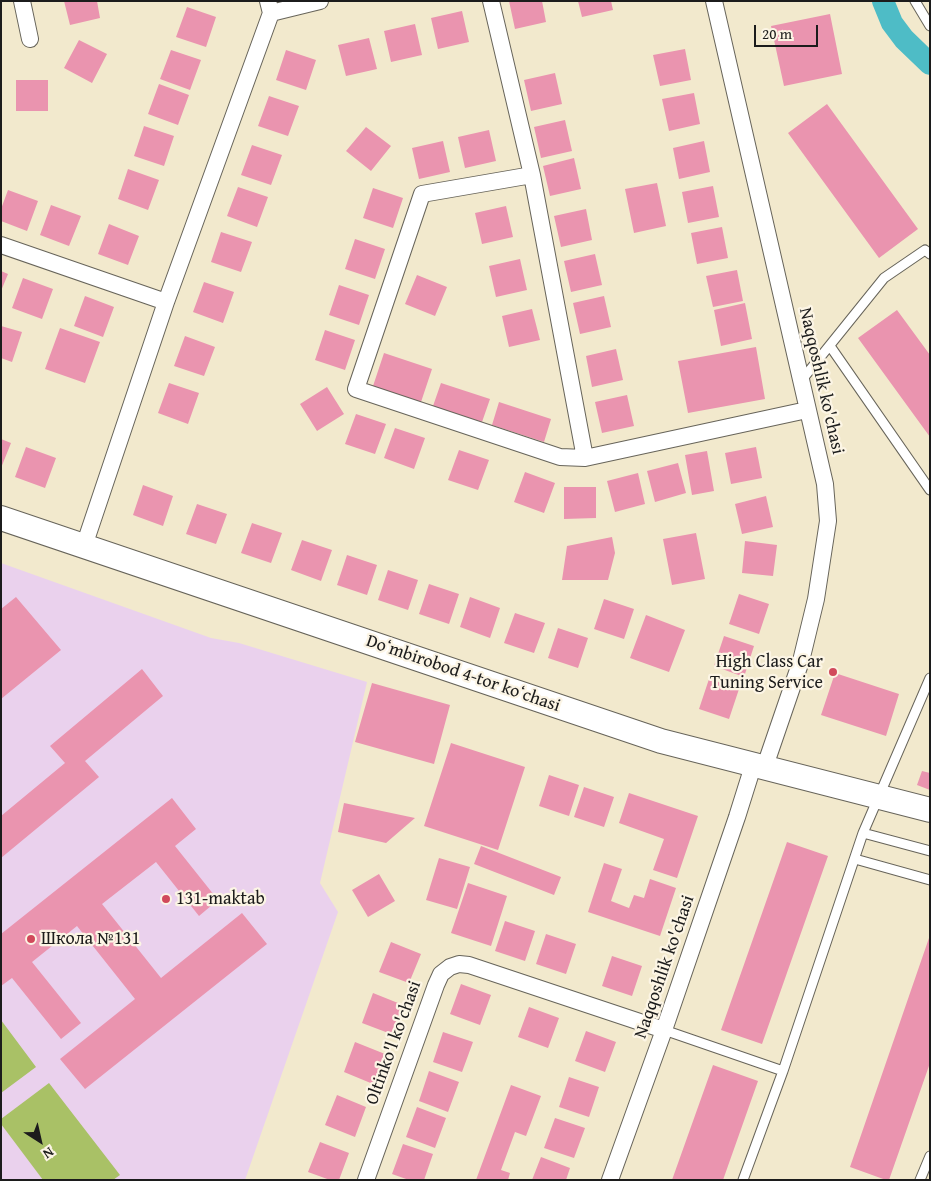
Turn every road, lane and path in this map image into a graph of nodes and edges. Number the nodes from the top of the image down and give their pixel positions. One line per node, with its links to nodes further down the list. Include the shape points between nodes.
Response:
1 (22, 1): 8 (street)
2 (320, 1): 6 (street)
3 (492, 1): 9 (street)
4 (714, 1): 14 (street, Naqqoshlik ko'chasi)
5 (915, 1): 7 (lane)
6 (269, 7): 12 (street)
7 (930, 26)
8 (30, 39)
9 (532, 175): 16 (street); 16 (street, via 422,194 356,389 560,458)
10 (1, 245): 12 (street)
11 (930, 254): 13 (lane, via 925,250 884,278)
12 (166, 302): 19 (street)
13 (830, 346): 14 (lane); 17 (lane)
14 (801, 382): 15 (street, Naqqoshlik ko'chasi)
15 (807, 410): 16 (street); 21 (street, Naqqoshlik ko'chasi, via 825,484 828,521 824,553 801,661)
16 (585, 458)
17 (930, 490)
18 (1, 518): 19 (street, Doʻmbirobod 4-tor koʻchasi)
19 (84, 546): 21 (street, Doʻmbirobod 4-tor koʻchasi, via 661,741)
20 (930, 678): 22 (lane)
21 (758, 767): 22 (street, Doʻmbirobod 4-tor koʻchasi); 28 (street, Naqqoshlik ko'chasi)
22 (878, 796): 23 (street, Doʻmbirobod 4-tor koʻchasi); 24 (lane)
23 (930, 810)
24 (863, 833): 25 (lane); 26 (lane)
25 (930, 852)
26 (855, 859): 27 (lane); 29 (lane)
27 (930, 880)
28 (664, 1030): 29 (lane); 31 (street, Oltinko'l ko'chasi, via 469,965 450,967 436,985); 32 (street, Naqqoshlik ko'chasi)
29 (783, 1071): 33 (lane)
30 (930, 1156): 34 (lane)
31 (366, 1180)
32 (610, 1180)
33 (744, 1180)
34 (920, 1180)

